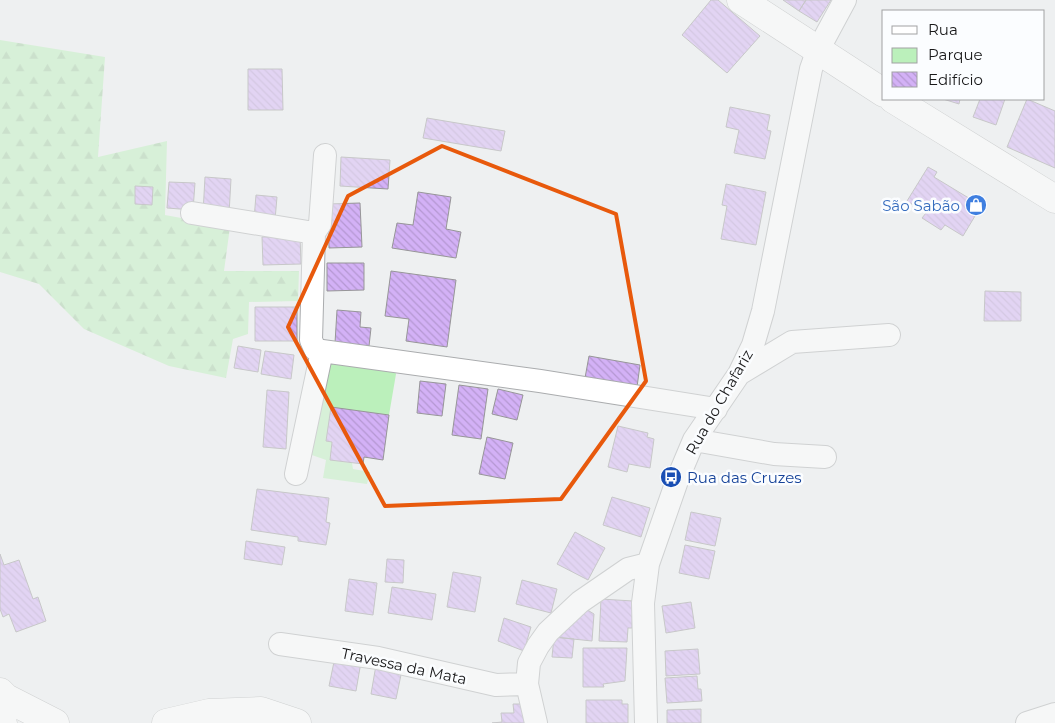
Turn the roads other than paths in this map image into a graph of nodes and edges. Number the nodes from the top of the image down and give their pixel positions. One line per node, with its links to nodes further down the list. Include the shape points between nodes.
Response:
1 (740, 0): 3 (main road)
2 (845, 0): 3 (street, Rua do Chafariz)
3 (817, 52): 4 (main road); 12 (street, Rua do Chafariz, via 763,311 753,345)
4 (882, 92)
5 (895, 100): 7 (main road)
6 (325, 155): 9 (street, via 320,224)
7 (1055, 199)
8 (192, 213): 9 (street)
9 (314, 233): 11 (street, via 310,340 315,349)
10 (889, 335): 12 (street, via 792,342)
11 (322, 351): 13 (street); 16 (street)
12 (739, 374): 13 (street, Rua do Chafariz)
13 (716, 409): 14 (street, Rua do Chafariz)
14 (694, 440): 15 (street, via 774,454); 17 (street, Rua do Chafariz)
15 (825, 457)
16 (296, 474)
17 (648, 564): 19 (street, via 628,569 563,616 538,646 529,663); 28 (street, Rua do Chafariz, via 642,603)
18 (280, 644): 19 (street, Travessa da Mata, via 378,658 496,685)
19 (527, 684): 27 (street)
20 (0, 692): 24 (main road)
21 (1055, 714): 29 (street)
22 (0, 719): 23 (main road)
23 (2, 723)
24 (55, 723)
25 (166, 723): 26 (main road, via 210,713 261,711)
26 (297, 723)
27 (536, 723)
28 (646, 723)
29 (1027, 723)

